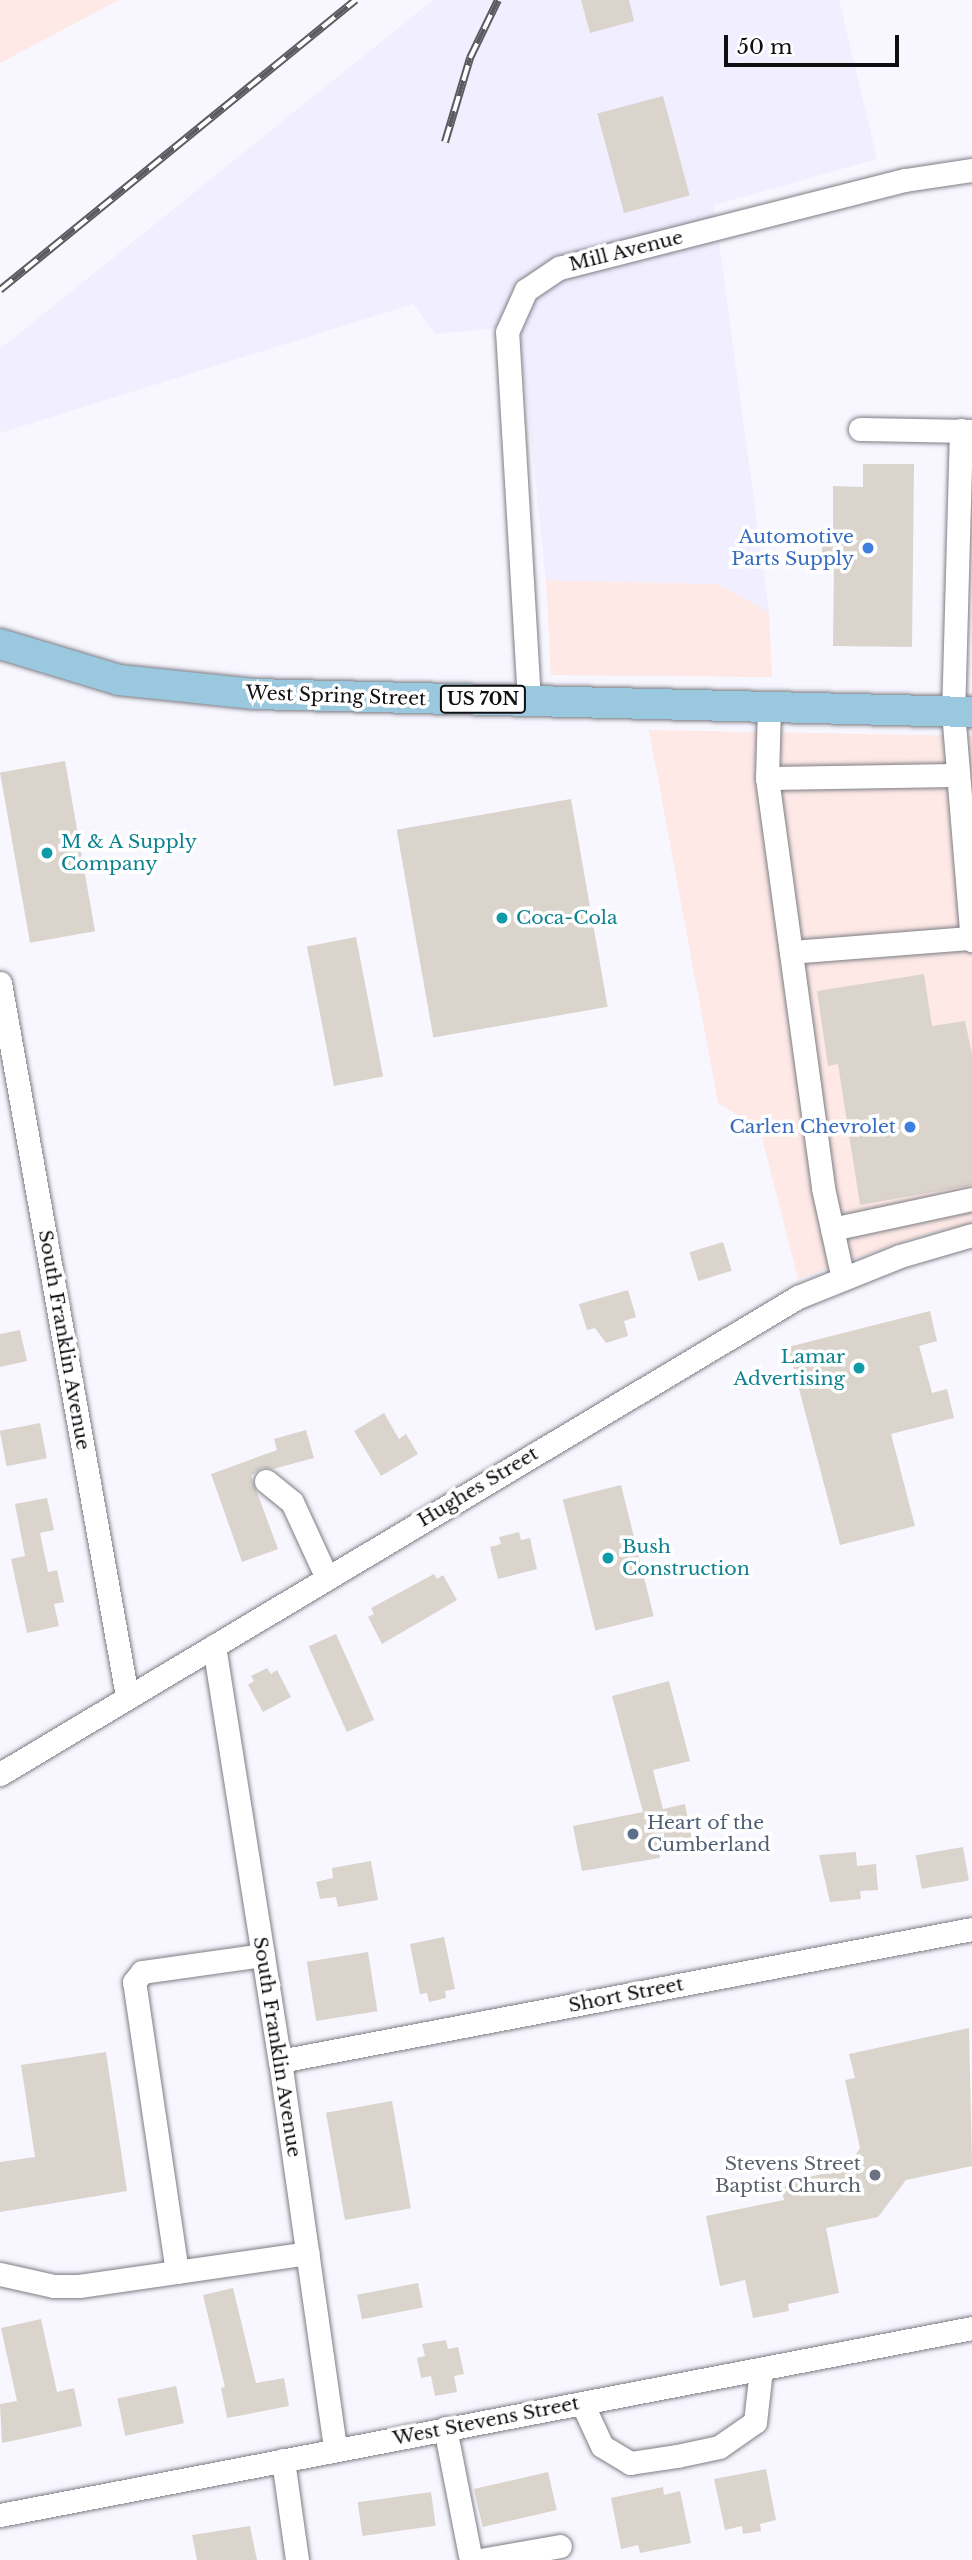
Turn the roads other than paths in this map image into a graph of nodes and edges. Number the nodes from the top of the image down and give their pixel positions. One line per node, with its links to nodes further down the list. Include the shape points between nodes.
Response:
1 (972, 170): 5 (street, Mill Avenue, via 905,180 559,268 526,290 507,332)
2 (860, 429): 3 (street)
3 (966, 431): 7 (street)
4 (0, 644): 5 (main road, West Spring Street / US 70N, via 119,680 254,694)
5 (529, 700): 6 (main road, West Spring Street / US 70N)
6 (769, 707): 7 (main road, West Spring Street / US 70N); 9 (street)
7 (963, 712): 8 (street)
8 (958, 775): 9 (street); 10 (street)
9 (767, 778): 11 (street)
10 (971, 939): 11 (street)
11 (791, 953): 14 (street)
12 (0, 983): 20 (street, South Franklin Avenue)
13 (972, 1199): 14 (street)
14 (832, 1229): 16 (street)
15 (972, 1235): 16 (street, Hughes Street)
16 (844, 1279): 18 (street, Hughes Street, via 798,1297)
17 (266, 1481): 18 (street, via 292,1502)
18 (327, 1578): 19 (street, Hughes Street)
19 (214, 1646): 20 (street, Hughes Street); 23 (street, South Franklin Avenue)
20 (127, 1696): 21 (street, Hughes Street)
21 (0, 1774)
22 (972, 1929): 24 (street, Short Street)
23 (263, 1955): 24 (street, South Franklin Avenue); 26 (street, via 142,1972 134,1982)
24 (280, 2061): 25 (street, South Franklin Avenue)
25 (307, 2253): 26 (street); 32 (street, South Franklin Avenue)
26 (177, 2272): 27 (street, via 79,2287)
27 (0, 2274)
28 (972, 2328): 29 (street, West Stevens Street)
29 (761, 2369): 30 (street, West Stevens Street); 30 (street, via 755,2422 719,2447 677,2456 630,2463 602,2446)
30 (582, 2403): 31 (street, West Stevens Street)
31 (445, 2428): 32 (street, West Stevens Street); 37 (street)
32 (335, 2449): 33 (street, West Stevens Street)
33 (283, 2460): 34 (street, West Stevens Street); 36 (street)
34 (0, 2515)
35 (560, 2546): 38 (street)
36 (297, 2560)
37 (471, 2560)
38 (480, 2560)

